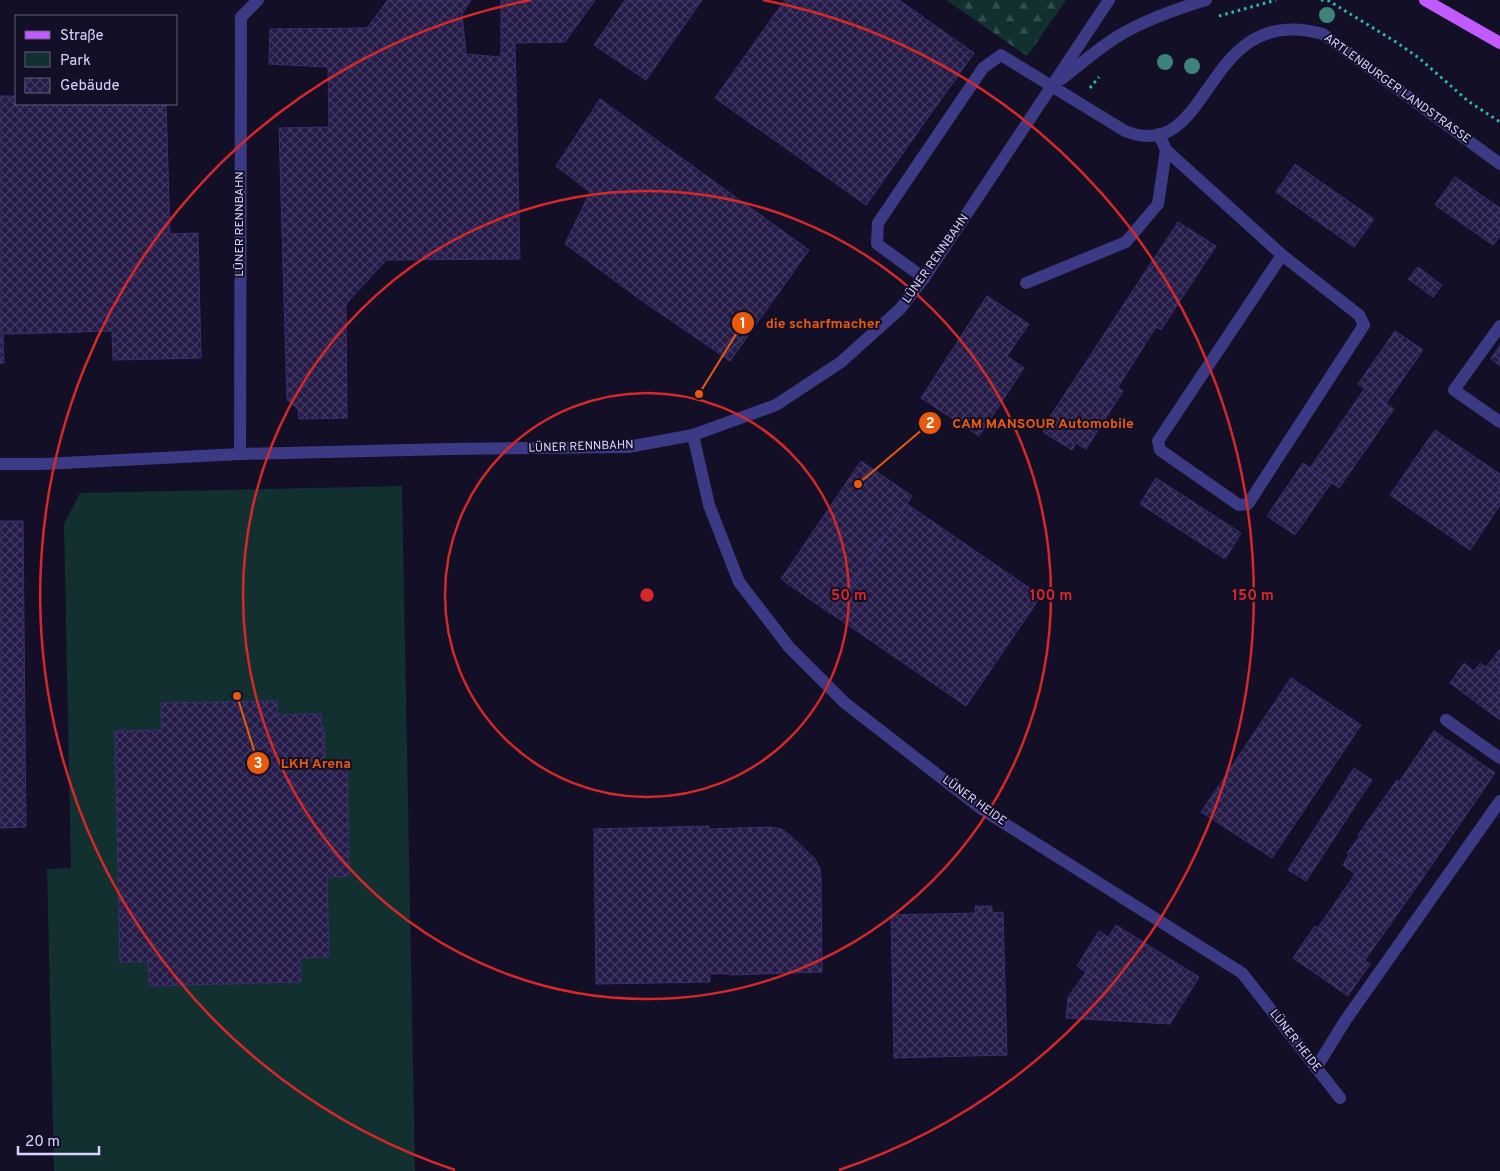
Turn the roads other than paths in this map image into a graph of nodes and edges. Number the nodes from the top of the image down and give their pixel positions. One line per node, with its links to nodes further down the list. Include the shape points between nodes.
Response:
1 (258, 0): 16 (street, LÜNER RENNBAHN, via 241,18)
2 (1109, 0): 6 (street, LÜNER RENNBAHN)
3 (1206, 0): 6 (street, via 1151,19 1120,35)
4 (1425, 0): 5 (main road)
5 (1500, 43)
6 (1052, 87): 7 (street, ARTLENBURGER LANDSTRASSE, via 1136,136); 11 (street, LÜNER RENNBAHN); 11 (street, ARTLENBURGER LANDSTRASSE, via 1001,55 983,68 878,223 878,244)
7 (1159, 134): 8 (street); 9 (street, ARTLENBURGER LANDSTRASSE, via 1172,129 1186,116 1240,40 1267,27 1297,25 1323,34)
8 (1166, 150): 10 (street); 12 (street, via 1158,204 1126,242)
9 (1500, 164)
10 (1282, 255): 10 (street, via 1360,315 1364,326 1248,504 1239,505 1160,450 1158,441)
11 (924, 278): 15 (street, LÜNER RENNBAHN, via 900,308 841,362 776,405)
12 (1026, 283)
13 (1500, 326): 14 (street, via 1454,390)
14 (1500, 422)
15 (693, 435): 16 (street, LÜNER RENNBAHN, via 628,447); 21 (street, LÜNER HEIDE, via 709,505 740,582 796,654 845,703 983,810 1242,973)
16 (240, 454): 17 (street, LÜNER RENNBAHN)
17 (0, 464)
18 (1446, 720): 19 (street)
19 (1500, 758)
20 (1500, 801): 21 (street, via 1345,1021)
21 (1316, 1068): 22 (street, LÜNER HEIDE)
22 (1340, 1098)

